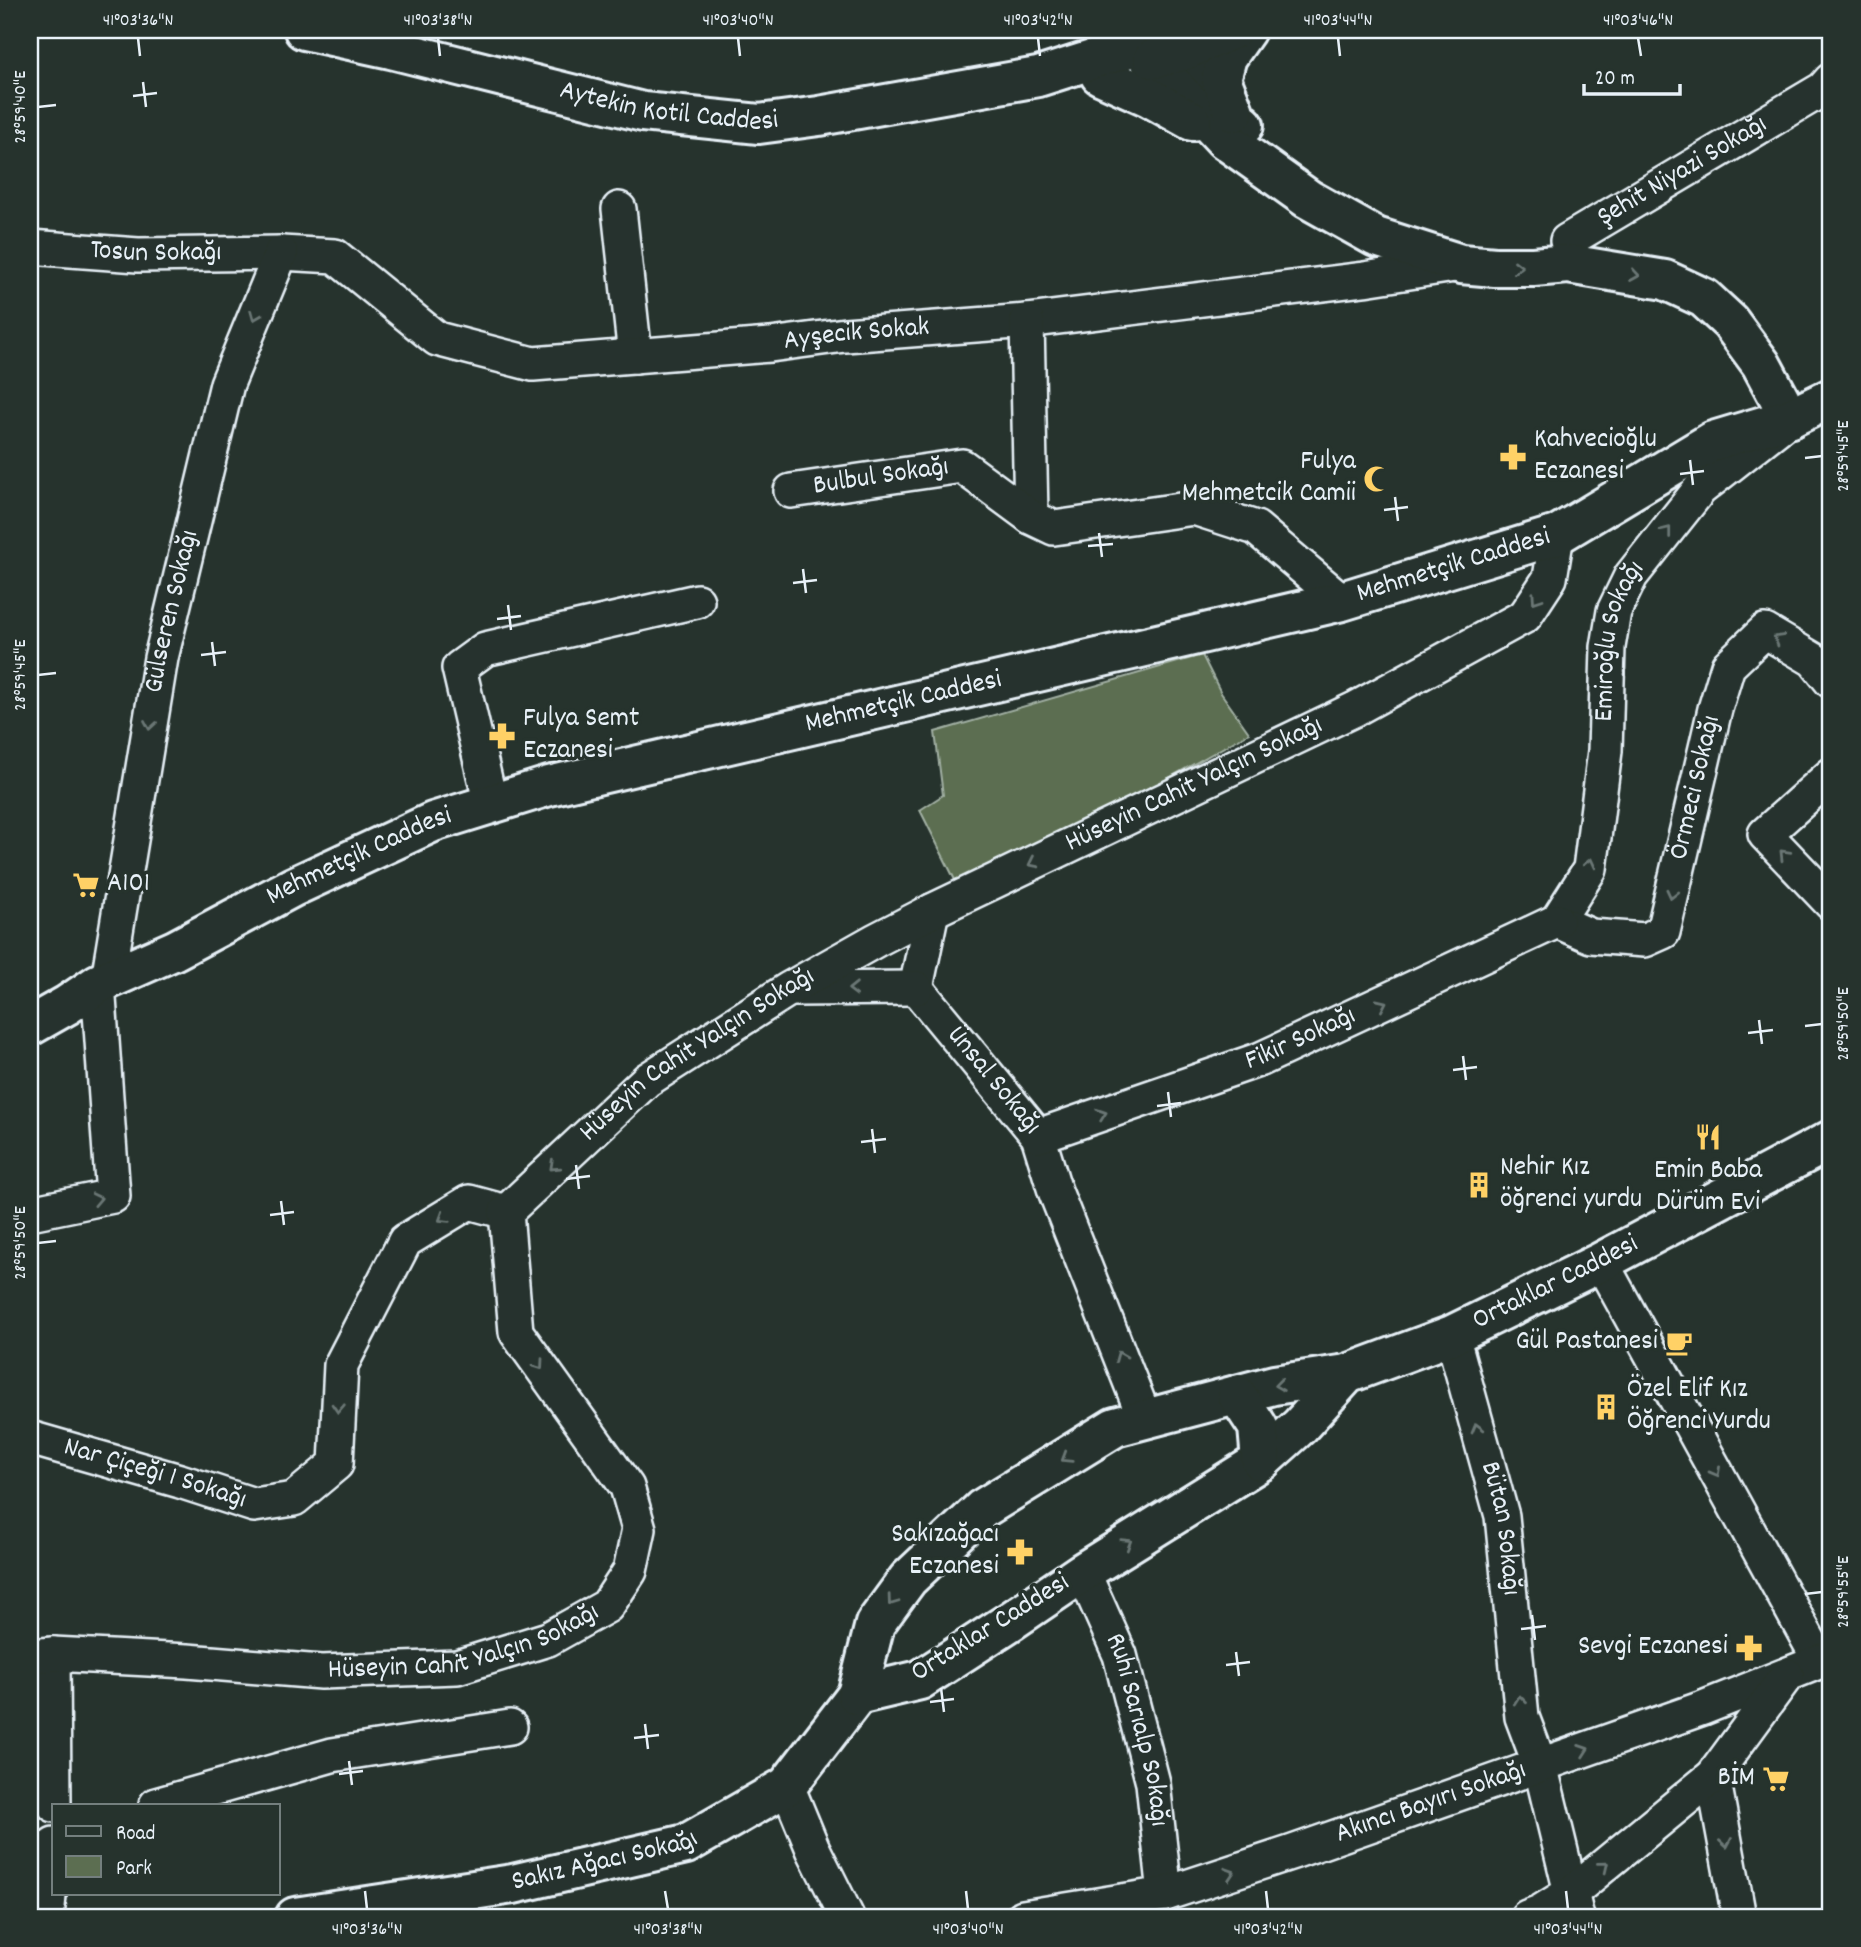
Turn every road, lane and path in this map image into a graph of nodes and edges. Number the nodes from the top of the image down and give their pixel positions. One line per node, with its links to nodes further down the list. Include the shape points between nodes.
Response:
1 (304, 30): 6 (street, Aytekin Kotil Caddesi, via 643,112 759,124)
2 (1233, 30): 4 (street, Aytekin Kotil Caddesi)
3 (1246, 30): 8 (street, via 1227,57 1221,79)
4 (1163, 44): 5 (street, Aytekin Kotil Caddesi); 6 (street, Aytekin Kotil Caddesi); 8 (street)
5 (1100, 75): 6 (street, Aytekin Kotil Caddesi); 8 (street)
6 (1038, 77)
7 (1831, 80): 12 (street, Şehit Niyazi Sokağı)
8 (1231, 130): 10 (street, via 1308,199); 14 (street, via 1361,206)
9 (619, 209): 17 (street)
10 (1376, 237): 14 (street); 15 (street)
11 (30, 247): 13 (street, Tosun Sokağı, via 138,255)
12 (1567, 252): 14 (street); 19 (street, via 1665,280 1704,298 1730,322 1761,364)
13 (281, 253): 17 (street, Ayşecik Sokak, via 335,256 437,339 533,364); 31 (street, Gülseren Sokağı, one-way to 31, via 227,384 161,658)
14 (1471, 253): 15 (street, Ayşecik Sokak)
15 (1364, 279): 16 (street, Ayşecik Sokak)
16 (1027, 321): 17 (street, Ayşecik Sokak); 21 (street)
17 (635, 356)
18 (1831, 398): 19 (street, Mehmetçik Caddesi)
19 (1790, 418): 22 (street, Mehmetçik Caddesi, via 1713,441); 30 (street, Emiroğlu Sokağı, one-way to 19, via 1590,869 1605,751 1608,647 1614,611 1631,576 1700,489)
20 (791, 491): 21 (street, Bulbul Sokağı, via 962,466)
21 (1031, 517): 24 (street, Bulbul Sokağı, via 1054,528 1194,508 1256,528)
22 (1557, 536): 24 (street, Mehmetçik Caddesi); 29 (street, Hüseyin Cahit Yalçın Sokağı, one-way to 29, via 1550,578 1525,616 1354,709)
23 (697, 601): 27 (street, via 485,649 459,668)
24 (1342, 601): 27 (street, Mehmetçik Caddesi, via 549,786)
25 (1831, 681): 30 (street, Örmeci Sokağı, one-way to 30, via 1814,660 1765,631 1756,638 1728,666 1663,932 1645,940 1591,936)
26 (1831, 775): 28 (street, one-way to 26, via 1765,834)
27 (491, 804): 31 (street, Mehmetçik Caddesi, via 433,822)
28 (1831, 903)
29 (932, 912): 32 (street); 33 (street, Hüseyin Cahit Yalçın Sokağı)
30 (1557, 921): 35 (street, Fikir Sokağı, one-way to 30, via 1261,1059)
31 (103, 982): 34 (street, Mehmetçik Caddesi); 38 (street, one-way to 31, via 113,1196)
32 (916, 988): 33 (street, one-way to 33); 35 (street, Ünsal Sokağı)
33 (789, 989): 37 (street, Hüseyin Cahit Yalçın Sokağı, one-way to 37, via 647,1080)
34 (30, 1026)
35 (1038, 1136): 43 (street, Ünsal Sokağı, one-way to 35, via 1055,1191)
36 (1831, 1140): 39 (street, Ortaklar Caddesi)
37 (506, 1212): 44 (street, Nar Çiçeği 1 Sokağı, one-way to 44, via 469,1202 405,1241 341,1365 335,1464 294,1499 254,1505); 47 (street, Hüseyin Cahit Yalçın Sokağı, one-way to 47, via 516,1332 627,1487 639,1529 630,1571 607,1606 548,1639 457,1667 321,1672)
38 (30, 1213)
39 (1601, 1262): 40 (street, Ortaklar Caddesi); 48 (street, one-way to 48)
40 (1452, 1335): 41 (street, Ortaklar Caddesi); 52 (street, Bütan Sokağı, one-way to 40, via 1522,1717 1502,1517)
41 (1347, 1374): 42 (street, Ortaklar Caddesi, one-way to 42); 45 (street, Ortaklar Caddesi)
42 (1237, 1395): 43 (street, Ortaklar Caddesi); 45 (street, via 1258,1427)
43 (1145, 1419): 50 (street, Ortaklar Caddesi, one-way to 50, via 1115,1427 982,1509 908,1579 875,1624)
44 (30, 1438)
45 (1261, 1461): 46 (street, Ortaklar Caddesi, one-way to 45)
46 (1083, 1572): 50 (street, Ortaklar Caddesi, via 920,1679); 58 (street, Ruhi Sarıalp Sokağı, via 1120,1655 1153,1783)
47 (41, 1655): 55 (street)
48 (1826, 1659): 49 (street, Akıncı Bayırı Sokağı)
49 (1787, 1675): 52 (street, Akıncı Bayırı Sokağı, one-way to 49); 53 (street)
50 (857, 1695): 54 (street, Sakız Ağacı Sokağı)
51 (510, 1727): 56 (street, via 332,1755)
52 (1540, 1765): 58 (street, Akıncı Bayırı Sokağı, one-way to 52); 59 (street, Bütan Sokağı)
53 (1713, 1776): 59 (street, one-way to 53); 65 (street, one-way to 65)
54 (787, 1786): 61 (street, Sakız Ağacı Sokağı, via 686,1844 513,1884); 62 (street)
55 (54, 1804)
56 (160, 1804)
57 (52, 1865): 60 (street)
58 (1165, 1894): 63 (street, Akıncı Bayırı Sokağı)
59 (1574, 1905): 64 (street)
60 (47, 1917)
61 (295, 1917)
62 (847, 1917)
63 (1023, 1917)
64 (1527, 1917)
65 (1739, 1917)

